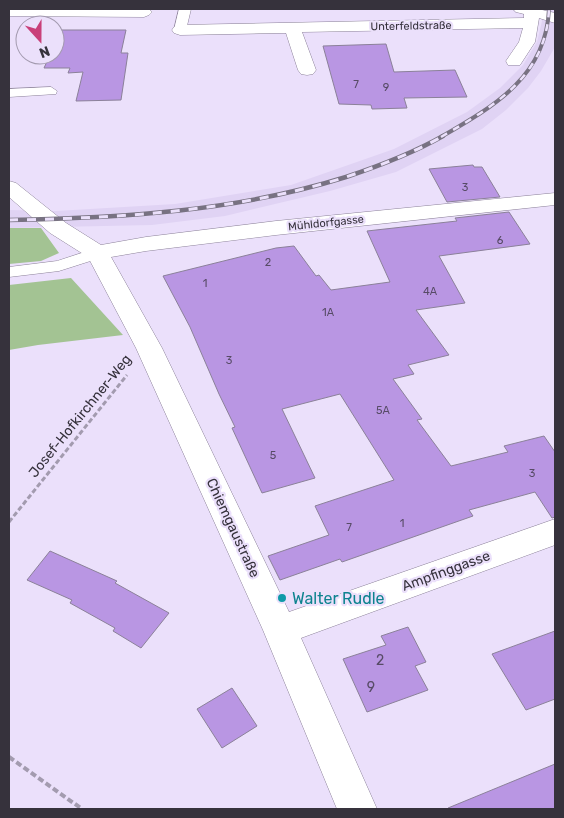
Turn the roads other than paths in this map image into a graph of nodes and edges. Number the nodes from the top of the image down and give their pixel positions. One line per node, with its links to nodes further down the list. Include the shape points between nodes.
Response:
1 (184, 9): 7 (lane)
2 (9, 10): 3 (street)
3 (144, 12)
4 (528, 14): 5 (street, Unterfeldstraße); 6 (street, Unterfeldstraße); 8 (street, via 531,36)
5 (555, 18)
6 (292, 28): 7 (street, Unterfeldstraße); 9 (street)
7 (180, 30)
8 (514, 61)
9 (306, 70)
10 (51, 91): 11 (lane)
11 (9, 93)
12 (9, 187): 14 (street, via 58,228)
13 (555, 199): 14 (street, Mühldorfgasse, via 276,228)
14 (97, 253): 15 (lane, via 59,266); 17 (street, Chiemgaustraße, via 150,348)
15 (9, 272)
16 (555, 532): 17 (street, Ampfinggasse)
17 (280, 630): 18 (street, Chiemgaustraße)
18 (357, 809)

